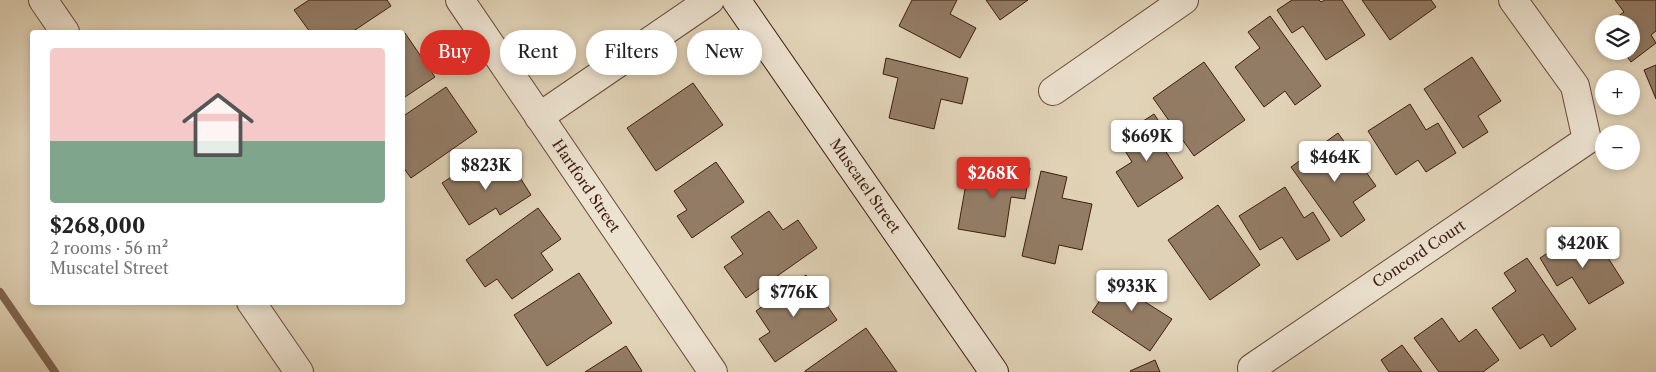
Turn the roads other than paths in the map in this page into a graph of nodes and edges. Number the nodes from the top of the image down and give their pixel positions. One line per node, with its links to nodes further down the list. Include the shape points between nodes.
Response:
1 (43, 0): 7 (street)
2 (460, 0): 9 (street, Hartford Street)
3 (710, 0): 9 (street)
4 (736, 0): 14 (street, Muscatel Street)
5 (1184, 0): 8 (street)
6 (1513, 0): 11 (street, Concord Court, via 1574,86 1587,140)
7 (64, 30)
8 (1053, 91)
9 (539, 117): 13 (street, Hartford Street)
10 (254, 305): 12 (street)
11 (1252, 368)
12 (299, 372)
13 (713, 372)
14 (994, 372)

